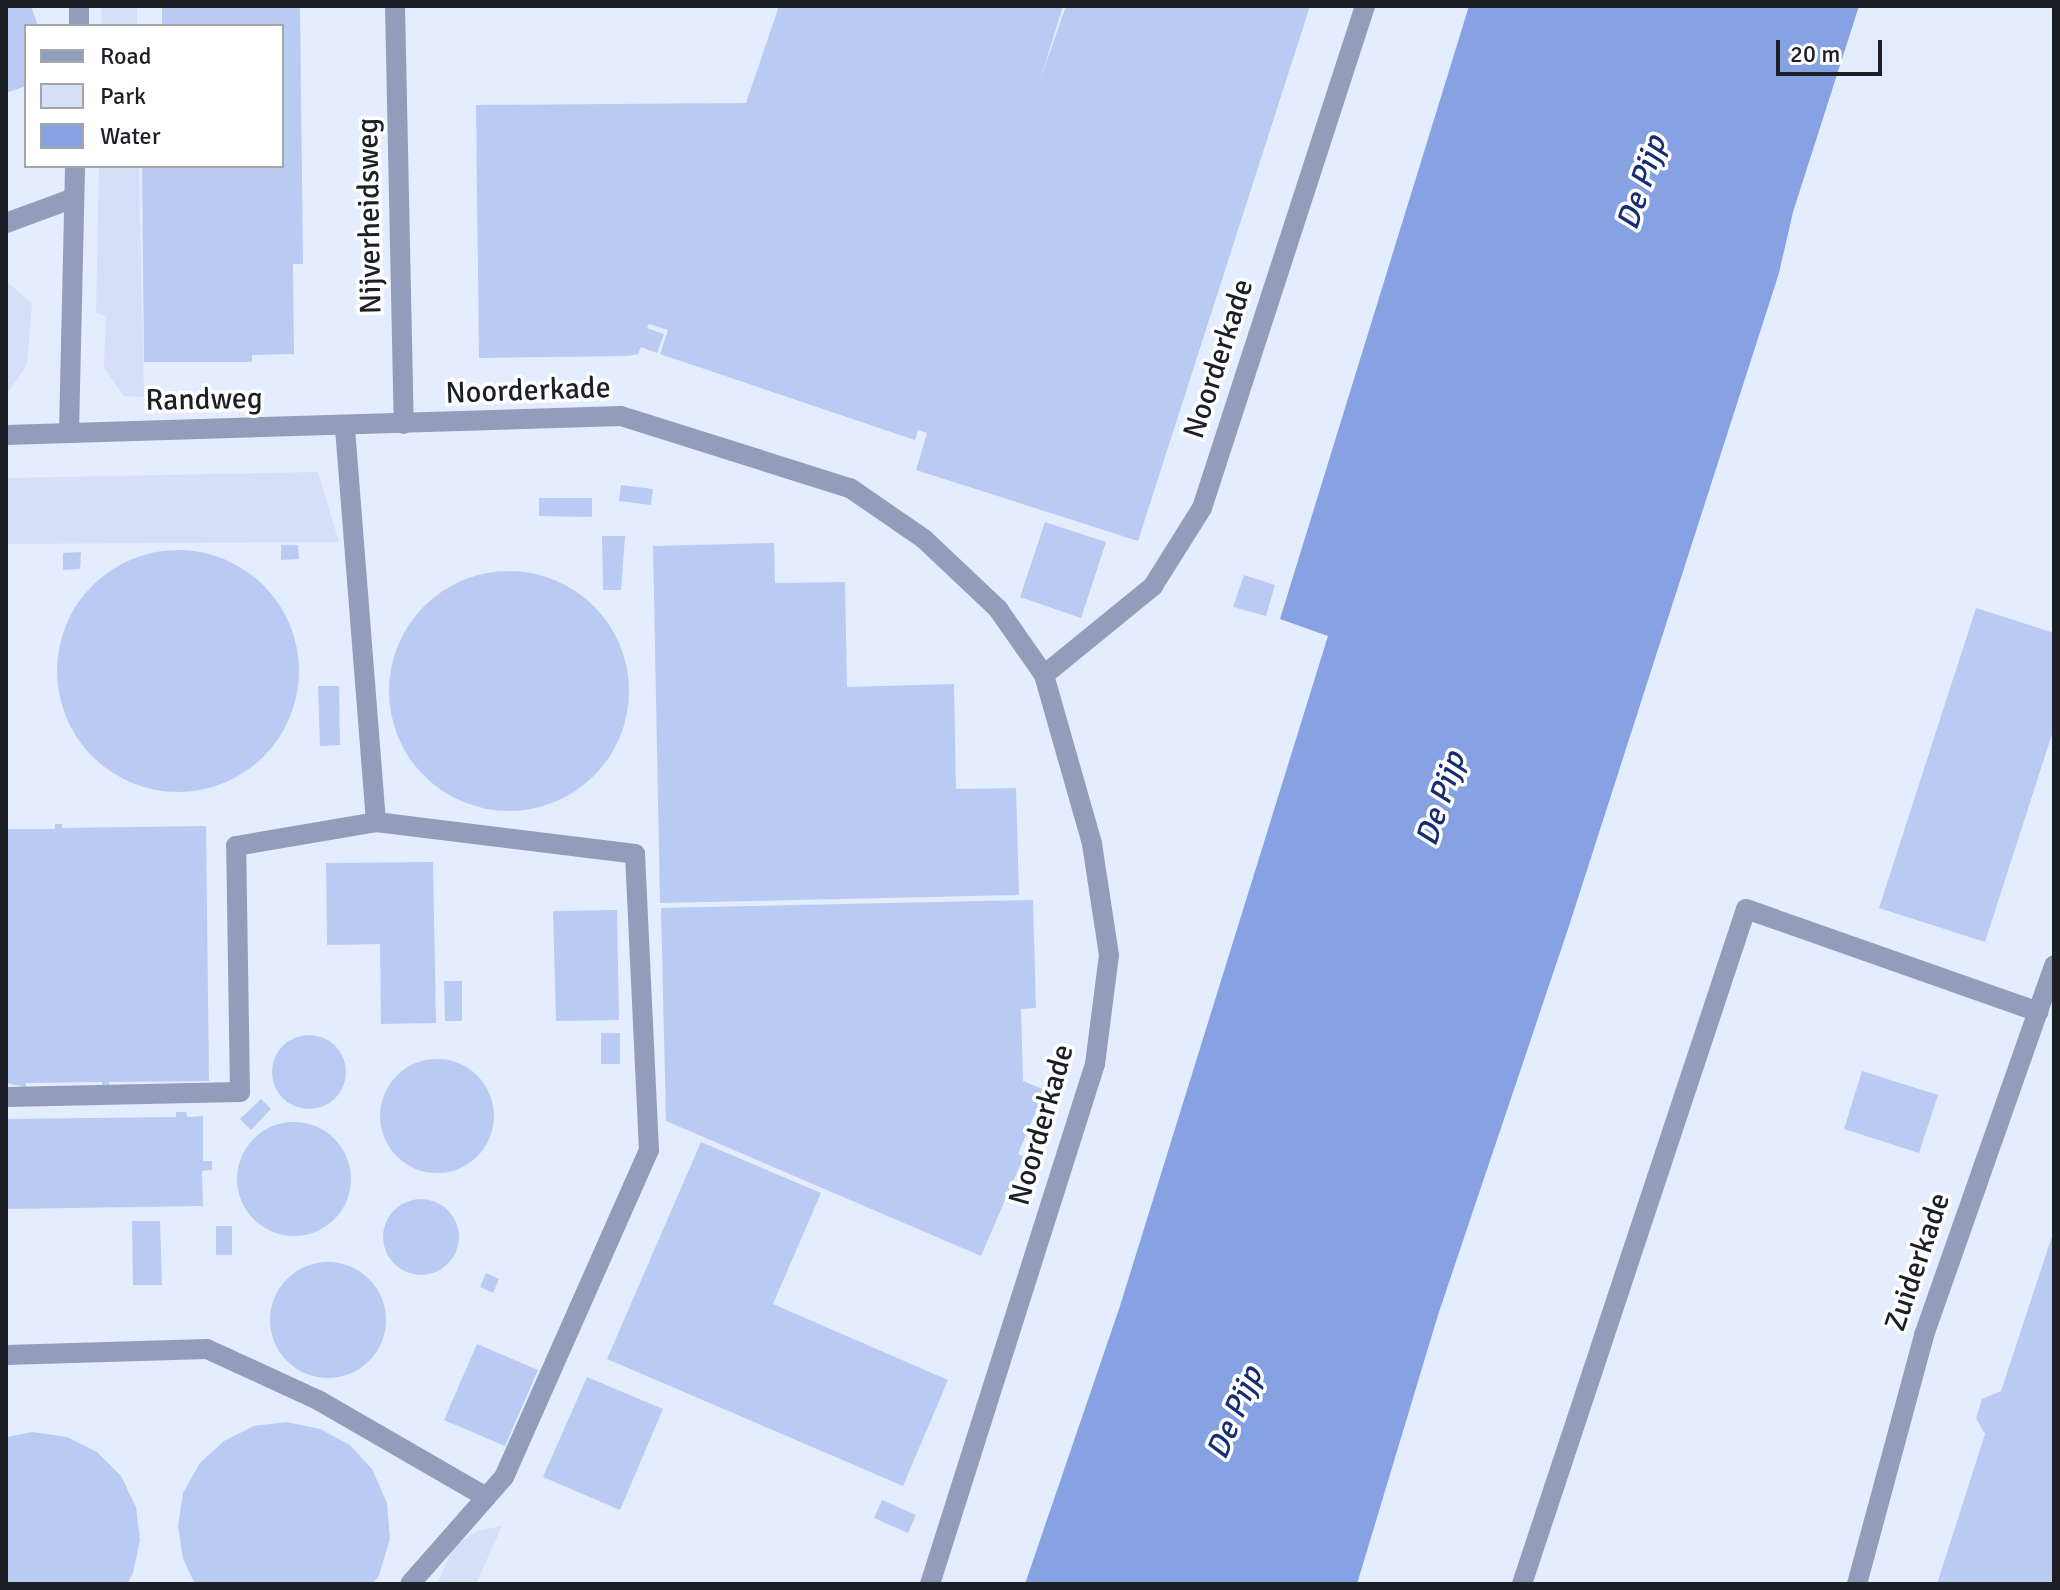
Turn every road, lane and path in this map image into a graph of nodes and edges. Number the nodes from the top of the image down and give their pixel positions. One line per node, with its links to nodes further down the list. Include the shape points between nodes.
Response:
1 (395, 6): 6 (street, Nijverheidsweg)
2 (1365, 6): 10 (street, Noorderkade, via 1202,508 1153,586)
3 (75, 168): 4 (street)
4 (74, 198): 5 (street); 8 (street)
5 (6, 223)
6 (404, 424): 7 (street, Randweg); 10 (street, Noorderkade, via 621,416 850,488 924,539 998,609)
7 (345, 426): 8 (street, Randweg); 11 (street)
8 (69, 433): 9 (street, Randweg)
9 (6, 435)
10 (1044, 675): 18 (street, Noorderkade, via 1092,844 1109,955 1095,1064)
11 (376, 822): 14 (street, via 236,846 240,1092); 16 (street, via 635,854 649,1150 504,1477)
12 (2054, 965): 13 (street, Zuiderkade)
13 (2038, 1012): 19 (street, via 1746,909); 20 (street, Zuiderkade, via 1924,1335)
14 (6, 1097)
15 (6, 1355): 16 (street, via 207,1349 318,1400)
16 (486, 1497): 17 (street)
17 (410, 1584)
18 (930, 1584)
19 (1522, 1584)
20 (1857, 1584)

